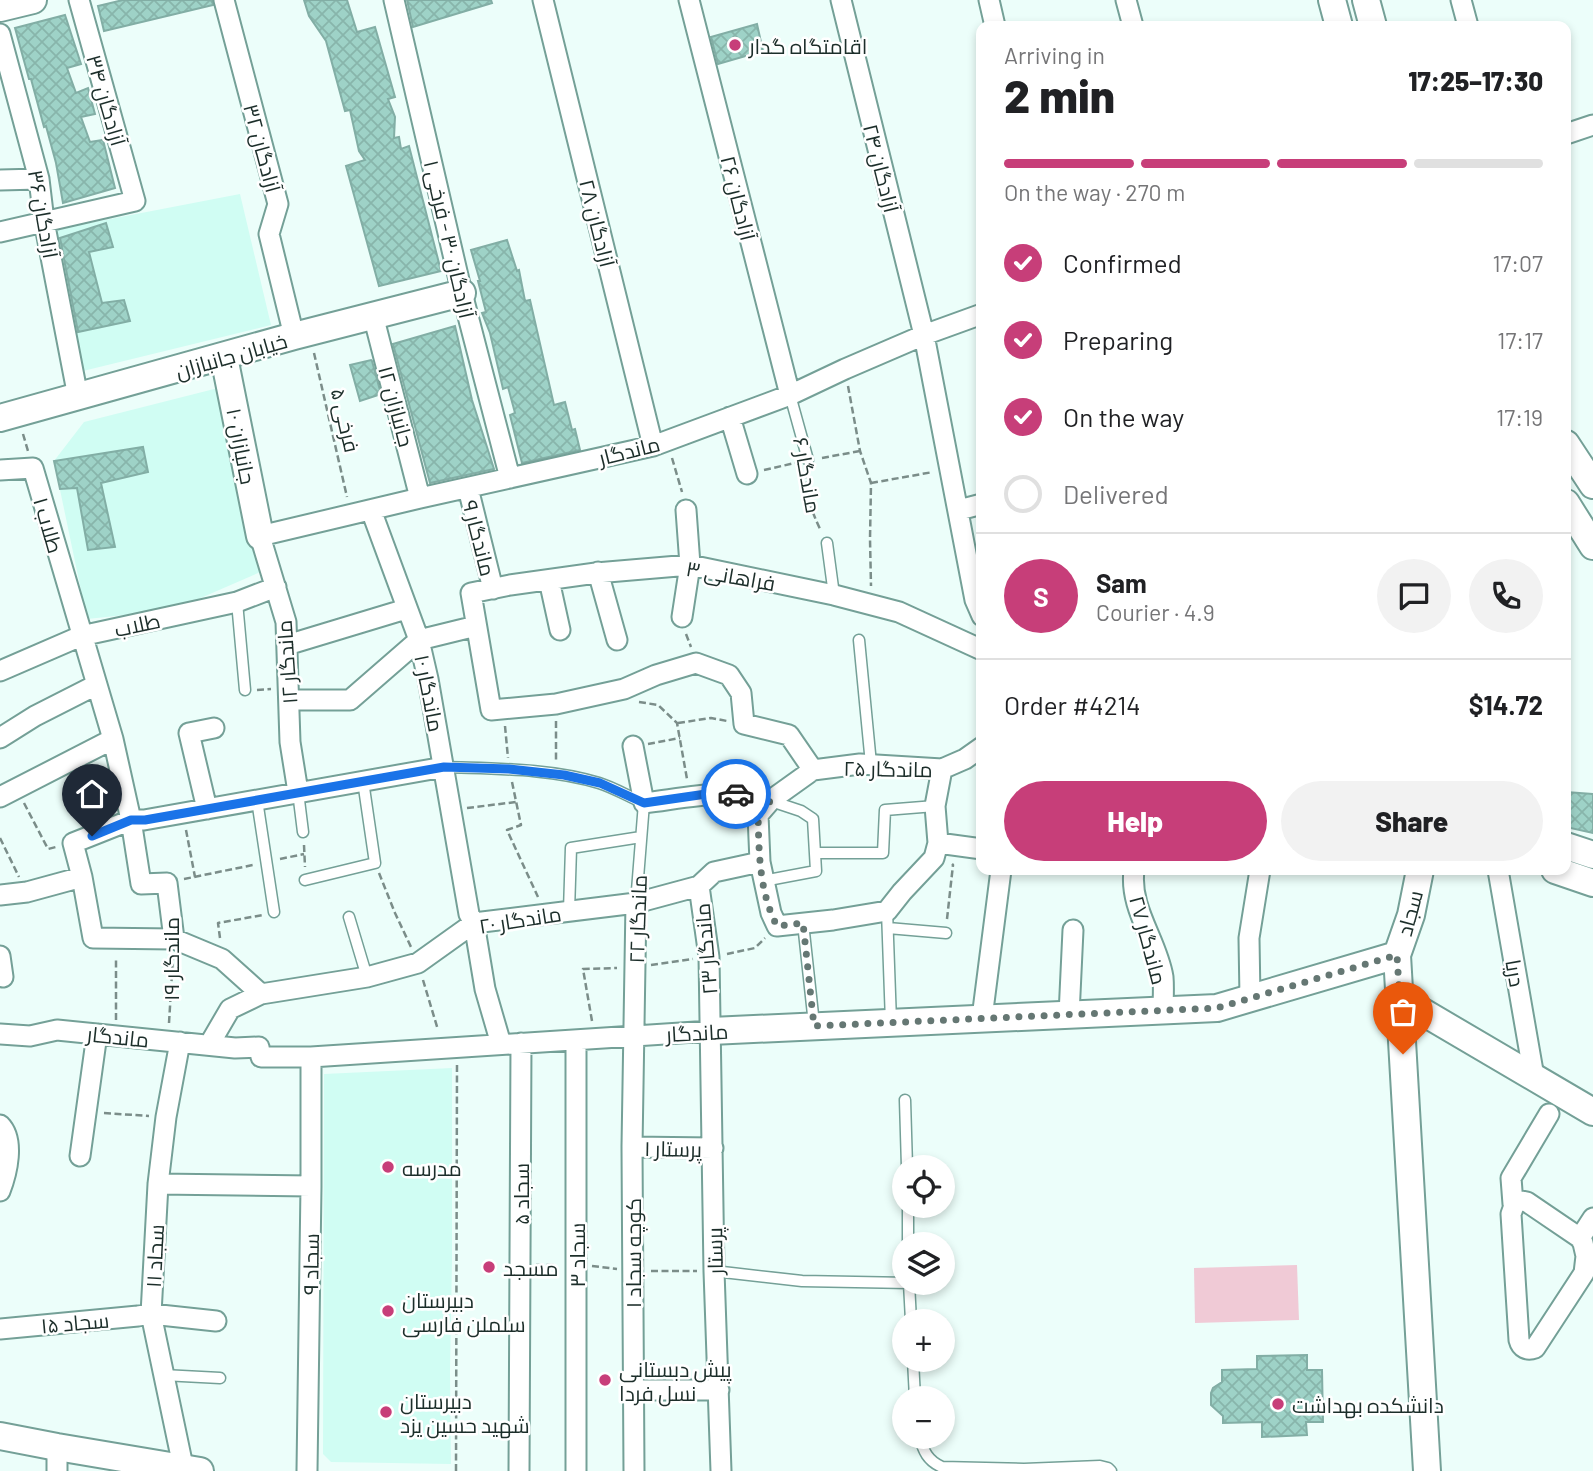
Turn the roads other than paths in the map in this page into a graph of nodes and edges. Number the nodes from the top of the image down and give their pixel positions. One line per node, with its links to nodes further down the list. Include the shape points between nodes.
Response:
1 (33, 0): 13 (street)
2 (79, 0): 24 (street, آزادگان ۳۴, via 135,201)
3 (224, 0): 29 (street, آزادگان ۳۲, via 278,204 269,234)
4 (394, 0): 26 (street, آزادگان ۳۰ - فرخی ۱)
5 (543, 0): 36 (street, آزادگان ۲۸)
6 (689, 0): 32 (street, آزادگان ۲۶)
7 (841, 0): 30 (street, آزادگان ۲۴)
8 (989, 0): 14 (street)
9 (1126, 0): 15 (street)
10 (1332, 0): 16 (street)
11 (1366, 0): 17 (street)
12 (1461, 0): 18 (street)
13 (0, 8)
14 (994, 21)
15 (1132, 21)
16 (1338, 21)
17 (1372, 21)
18 (1467, 21)
19 (0, 34): 22 (street, آزادگان ۳۶)
20 (1593, 125): 21 (street)
21 (1571, 132)
22 (39, 179): 23 (street); 24 (street, آزادگان ۳۶)
23 (0, 180)
24 (44, 221): 25 (street); 33 (street, آزادگان ۳۶)
25 (0, 232)
26 (462, 293): 27 (street, خیابان جانبازان); 41 (street, آزادگان ۳۰ - فرخی ۱)
27 (373, 315): 29 (street, خیابان جانبازان); 44 (street, جانبازان ۱۲)
28 (976, 316): 30 (street, ماندگار)
29 (302, 335): 31 (street, خیابان جانبازان)
30 (924, 335): 32 (street, ماندگار); 48 (street, آزادگان ۲۴)
31 (224, 357): 33 (street, خیابان جانبازان); 50 (street, جانبازان ۱۰)
32 (790, 395): 35 (street, ماندگار); 38 (lane, ماندگار ۶)
33 (78, 397): 34 (street, خیابان جانبازان)
34 (9, 416)
35 (730, 417): 36 (street, ماندگار); 40 (street)
36 (660, 444): 41 (street, ماندگار)
37 (1571, 452): 42 (street)
38 (808, 460)
39 (4, 466): 65 (street, طلاب ۱, via 33,468)
40 (747, 474)
41 (510, 478): 43 (street, ماندگار)
42 (1593, 485)
43 (468, 488): 44 (street, ماندگار); 57 (street, ماندگار ۹)
44 (420, 498): 46 (street, ماندگار)
45 (976, 506): 48 (street)
46 (371, 510): 50 (street, ماندگار); 61 (street, ماندگار ۱۰)
47 (686, 510): 53 (street)
48 (959, 510): 60 (street, آزادگان ۲۴)
49 (1571, 511): 52 (street)
50 (260, 536): 56 (street, ماندگار ۱۲)
51 (827, 543): 58 (lane)
52 (1593, 546)
53 (690, 565): 54 (street, فراهانی ۳); 58 (street, فراهانی ۳); 62 (street)
54 (598, 572): 55 (street, فراهانی ۳); 67 (street)
55 (549, 580): 57 (street, فراهانی ۳); 64 (street)
56 (276, 587): 59 (street, طلاب); 69 (street, ماندگار ۱۲)
57 (493, 589): 63 (street, فراهانی ۳, via 471,593)
58 (834, 595): 70 (street, فراهانی ۳, via 898,612)
59 (237, 602): 65 (street, طلاب); 73 (lane)
60 (976, 602)
61 (407, 609): 66 (street, ماندگار ۱۰); 69 (street)
62 (682, 617)
63 (476, 626): 66 (street); 82 (street, via 491,710 556,704 624,689 696,663 729,675 741,693 744,724 789,735)
64 (560, 630)
65 (81, 636): 71 (street, طلاب); 72 (street, طلاب ۱)
66 (419, 640): 74 (street, via 350,700); 81 (street, ماندگار ۱۰)
67 (617, 640)
68 (859, 640): 80 (lane)
69 (287, 645): 74 (street, ماندگار ۱۲)
70 (976, 647)
71 (0, 671)
72 (96, 685): 76 (street); 77 (street, طلاب ۱)
73 (245, 690)
74 (289, 694): 86 (street, ماندگار ۱۲)
75 (214, 728): 91 (street, via 189,733)
76 (0, 738)
77 (113, 739): 85 (street); 92 (street, طلاب ۱)
78 (633, 746): 89 (street)
79 (976, 751): 83 (street)
80 (871, 764): 82 (street, ماندگار ۲۵); 83 (street, ماندگار ۲۵)
81 (444, 767): 84 (street); 89 (lane, via 556,774 600,783); 117 (street, ماندگار ۱۰)
82 (813, 769): 88 (street)
83 (942, 769): 90 (street, ماندگار ۲۵)
84 (363, 781): 86 (street); 108 (lane, via 375,863)
85 (5, 790)
86 (298, 792): 87 (street); 93 (lane)
87 (257, 800): 91 (street); 114 (lane)
88 (771, 800): 89 (street, via 713,793); 98 (lane, via 813,819); 100 (street, via 758,815)
89 (644, 803): 94 (lane, ماندگار ۲۲)
90 (935, 806): 95 (street, ماندگار ۲۵); 98 (lane, via 885,810 883,853)
91 (207, 808): 92 (street)
92 (131, 820): 107 (street, via 73,843); 121 (street, ماندگار ۱۹, via 141,884 167,883)
93 (303, 832)
94 (641, 837): 112 (lane, ماندگار ۲۲); 113 (lane, via 571,848)
95 (939, 843): 96 (street); 116 (street, via 934,858 902,892)
96 (976, 848)
97 (1571, 848): 99 (street)
98 (816, 853): 100 (lane, via 816,872)
99 (1593, 855)
100 (761, 871): 110 (street, ماندگار ۲۳, via 714,872); 118 (street, via 777,926)
101 (999, 875): 131 (street)
102 (1133, 875): 129 (street, ماندگار ۲۷, via 1139,914 1163,977)
103 (1259, 875): 127 (street, via 1249,938)
104 (1419, 875): 122 (street, سجاد)
105 (1499, 875): 144 (street, دریا)
106 (1570, 875): 109 (street)
107 (82, 877): 111 (street); 121 (street, via 93,938)
108 (305, 880)
109 (1593, 883)
110 (699, 886): 112 (street, ماندگار ۲۰); 134 (street, ماندگار ۲۳, via 709,957)
111 (0, 895)
112 (636, 903): 113 (street, ماندگار ۲۰); 137 (street, ماندگار ۲۲)
113 (569, 911): 117 (street, ماندگار ۲۰)
114 (274, 912)
115 (349, 917): 125 (lane)
116 (888, 920): 118 (street); 120 (lane); 132 (lane)
117 (474, 923): 125 (street, ماندگار ۲۰, via 418,963); 141 (street, ماندگار ۱۰, via 485,989)
118 (803, 923): 133 (lane)
119 (1073, 930): 130 (street)
120 (946, 933)
121 (174, 939): 126 (street, via 222,959)
122 (1397, 955): 127 (street, ماندگار); 128 (street)
123 (0, 956): 124 (street)
124 (3, 977)
125 (367, 977): 126 (street, ماندگار ۲۰)
126 (261, 994): 142 (street, ماندگار ۲۰, via 230,1009)
127 (1251, 998): 129 (street, ماندگار, via 1217,1008)
128 (1399, 998): 144 (street); 180 (street)
129 (1163, 1011): 130 (street, ماندگار)
130 (1069, 1015): 131 (street, ماندگار)
131 (982, 1018): 132 (street, ماندگار)
132 (891, 1023): 133 (street, ماندگار)
133 (814, 1026): 134 (street, ماندگار)
134 (710, 1031): 137 (street, ماندگار); 150 (street, پرستار)
135 (0, 1034): 136 (street, ماندگار, via 30,1036 57,1030)
136 (106, 1035): 139 (street, ماندگار); 152 (street)
137 (634, 1035): 138 (street, ماندگار); 149 (street, کوچه سجاد ۱)
138 (585, 1039): 140 (street, ماندگار); 176 (street, سجاد ۳)
139 (174, 1041): 142 (street, ماندگار); 153 (street, سجاد ۱۱)
140 (521, 1043): 141 (street, ماندگار); 175 (street, سجاد ۵)
141 (501, 1044): 143 (street, ماندگار)
142 (209, 1045): 143 (street, ماندگار, via 260,1047 261,1057)
143 (311, 1057): 154 (street, سجاد ۹)
144 (1534, 1077): 146 (street)
145 (905, 1100): 151 (lane)
146 (1593, 1112)
147 (1549, 1114): 156 (street, via 1511,1178)
148 (0, 1125): 155 (street, via 9,1151)
149 (632, 1147): 150 (street, پرستار ۱); 167 (street, کوچه سجاد ۱)
150 (713, 1148): 159 (street, پرستار)
151 (907, 1155)
152 (80, 1156)
153 (158, 1184): 154 (street); 162 (street, سجاد ۱۱)
154 (312, 1186): 174 (street, سجاد ۹)
155 (0, 1191)
156 (1513, 1204): 158 (street, via 1516,1200 1527,1202); 160 (street, via 1519,1340 1524,1349 1535,1348)
157 (1593, 1218): 158 (street)
158 (1580, 1238): 160 (street)
159 (714, 1271): 161 (lane, via 802,1281); 168 (street, پرستار)
160 (1588, 1276)
161 (892, 1283)
162 (151, 1314): 163 (street, سجاد ۱۵); 164 (street, سجاد ۱۵); 165 (street, سجاد ۱۱)
163 (216, 1321)
164 (0, 1329)
165 (163, 1375): 166 (lane); 173 (street, سجاد ۱۱)
166 (220, 1378)
167 (633, 1390): 168 (street); 177 (street, کوچه سجاد ۱)
168 (719, 1390): 178 (street, پرستار)
169 (0, 1436): 171 (street)
170 (923, 1449): 179 (lane, via 932,1463 942,1467 1100,1466)
171 (57, 1459): 172 (street)
172 (119, 1465): 173 (street)
173 (189, 1471)
174 (307, 1471)
175 (519, 1471)
176 (576, 1471)
177 (634, 1471)
178 (721, 1471)
179 (1111, 1471)
180 (1427, 1471)

